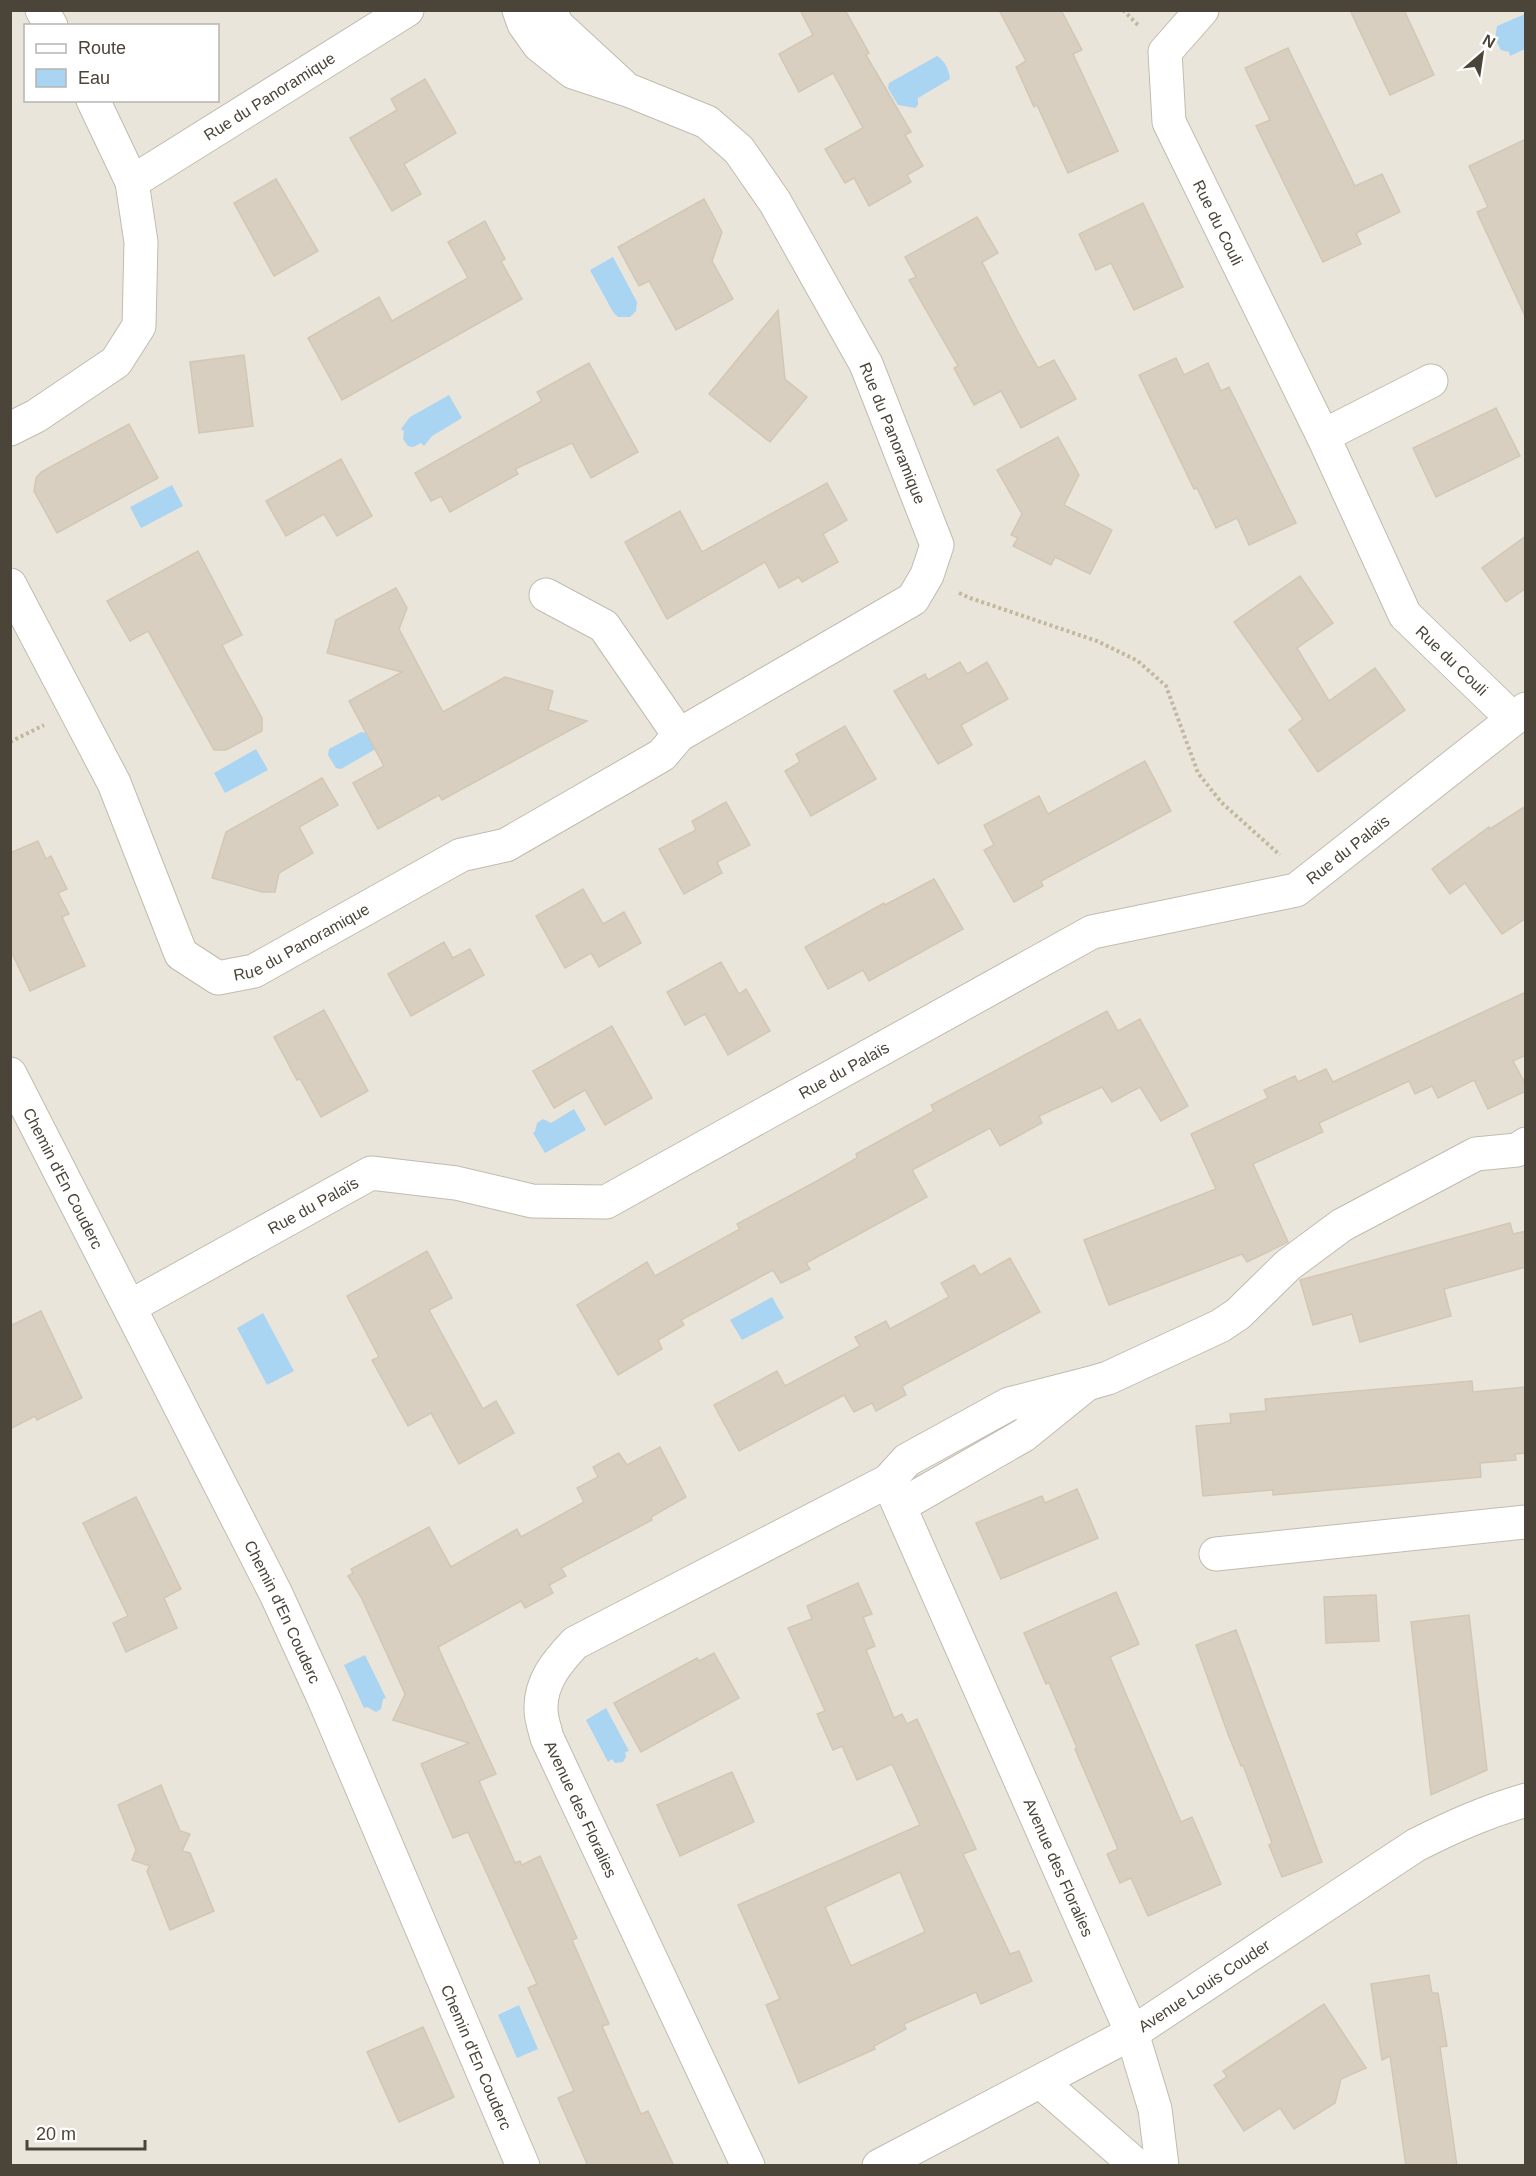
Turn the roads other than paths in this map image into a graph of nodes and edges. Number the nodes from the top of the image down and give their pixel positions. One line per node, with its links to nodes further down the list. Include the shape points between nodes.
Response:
1 (42, 10): 5 (street)
2 (407, 10): 7 (street, Rue du Panoramique)
3 (1202, 10): 10 (street, Rue du Couli, via 1166,52 1169,122)
4 (522, 14): 14 (street, Rue du Panoramique, via 557,26 628,90 707,122 739,150 775,202 866,364 937,545 913,600)
5 (50, 24)
6 (94, 102): 7 (street)
7 (132, 182): 9 (street, via 141,242 138,326 116,362)
8 (1431, 381): 10 (street)
9 (10, 429)
10 (1323, 436): 13 (street, Rue du Couli, via 1405,615)
11 (10, 585): 14 (street, Rue du Panoramique, via 114,783 181,954 218,978 254,971 461,855 506,845 662,756)
12 (546, 595): 14 (street, via 604,626)
13 (1519, 714): 17 (street, Rue du Palaïs, via 1296,890 1092,932 606,1202 532,1201 456,1183 371,1173)
14 (679, 735)
15 (10, 1074): 17 (street, Chemin d'En Couderc)
16 (1526, 1144): 18 (street, Avenue des Floralies, via 1516,1150 1476,1154 1342,1226 1288,1265 1238,1314 1220,1326 1087,1384 1024,1435)
17 (130, 1306): 24 (street, Chemin d'En Couderc, via 276,1594 324,1699)
18 (894, 1493): 22 (street, Avenue des Floralies); 25 (street, Avenue des Floralies, via 575,1643 557,1662 543,1687 541,1711 547,1738)
19 (1526, 1522): 20 (street)
20 (1216, 1554)
21 (1526, 1800): 22 (street, Avenue Louis Couder, via 1486,1811 1416,1845)
22 (1132, 2033): 23 (street, Avenue Louis Couder); 28 (street, Avenue des Floralies, via 1155,2109)
23 (1041, 2082): 26 (street, Avenue Louis Couder); 27 (street)
24 (523, 2166)
25 (748, 2166)
26 (879, 2166)
27 (1137, 2166)
28 (1162, 2166)

